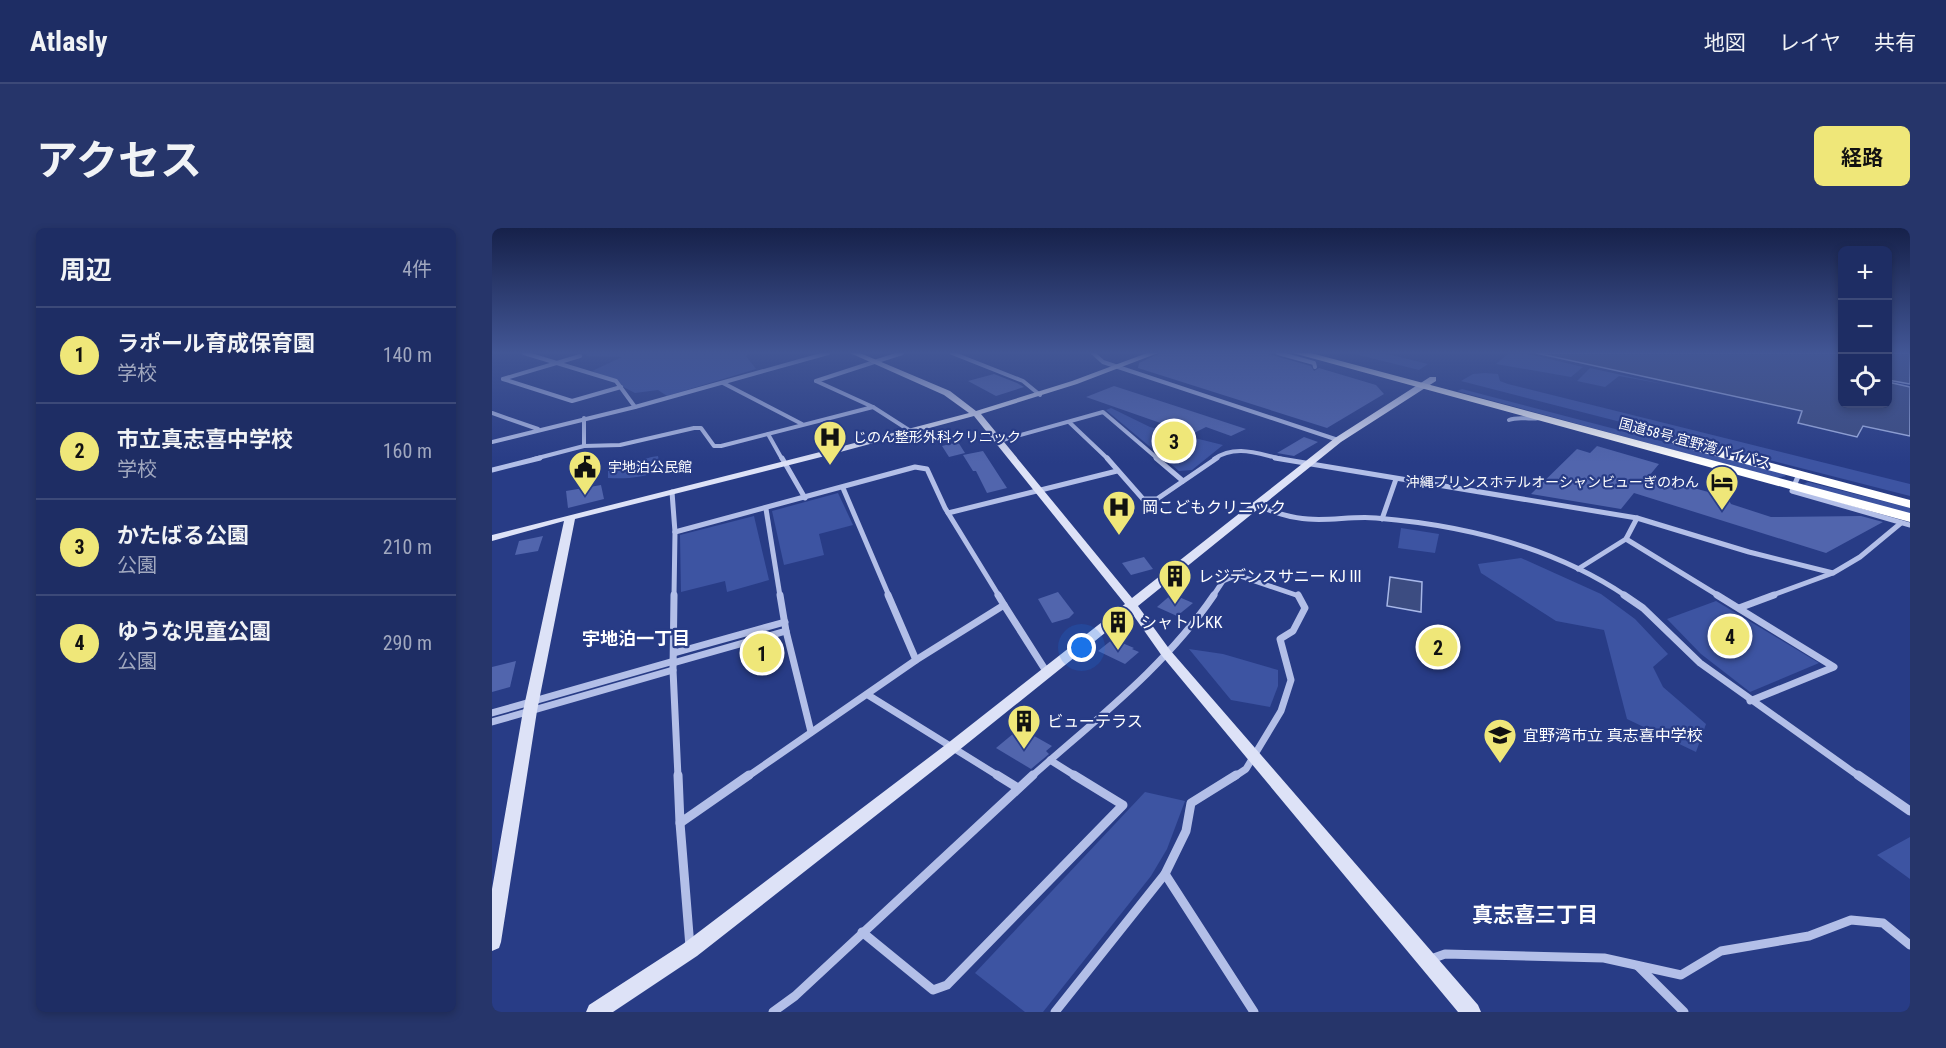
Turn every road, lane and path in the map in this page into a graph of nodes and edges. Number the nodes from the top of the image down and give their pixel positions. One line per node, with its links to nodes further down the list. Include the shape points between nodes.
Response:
1 (536, 390): 2 (street, via 572,401)
2 (612, 390)
3 (623, 390): 15 (street)
4 (699, 390): 15 (street)
5 (735, 390): 23 (street)
6 (835, 390): 16 (street)
7 (939, 390): 18 (street)
8 (1033, 390): 14 (street)
9 (1055, 390): 14 (street)
10 (1187, 390): 27 (street)
11 (1417, 390): 27 (street)
12 (1431, 390): 20 (highway, 国道58号 宜野湾バイパス)
13 (1471, 390): 36 (highway, 国道58号 宜野湾バイパス)
14 (1040, 395): 18 (street)
15 (635, 407): 19 (street)
16 (873, 407): 23 (street); 25 (street)
17 (492, 413): 24 (street)
18 (977, 415): 25 (street); 28 (street)
19 (584, 418): 24 (street); 30 (street)
20 (1539, 418): 21 (street); 36 (highway, 国道58号 宜野湾バイパス)
21 (1509, 420)
22 (1069, 422): 28 (street); 34 (street); 37 (street, via 1103,412)
23 (802, 425): 26 (street)
24 (538, 429): 29 (street)
25 (912, 432): 31 (street)
26 (768, 434): 30 (street, via 714,446 701,428 694,428 619,445 589,449); 31 (street)
27 (1338, 440): 32 (street)
28 (999, 441): 39 (street)
29 (492, 442)
30 (584, 446): 33 (street)
31 (786, 463): 40 (street); 41 (street)
32 (1306, 464): 35 (street); 37 (street, via 1232,449); 43 (street)
33 (492, 470)
34 (1117, 471): 37 (street, via 1150,501); 39 (street)
35 (1396, 479): 47 (street); 48 (street)
36 (1796, 480): 42 (highway, 国道58号 宜野湾バイパス); 49 (highway, 国道58号 宜野湾バイパス)
37 (1183, 481)
38 (843, 488): 41 (street); 45 (street, via 915,467 927,469); 62 (street)
39 (1036, 491): 45 (street); 56 (street)
40 (672, 492): 46 (street); 51 (street)
41 (806, 498): 44 (street)
42 (1910, 504)
43 (1255, 505): 48 (street, via 1308,519); 56 (street)
44 (766, 509): 51 (street); 59 (street)
45 (948, 513): 57 (street)
46 (570, 518): 52 (street); 67 (street)
47 (1637, 518): 53 (street); 55 (street)
48 (1382, 519): 54 (street, via 1505,540)
49 (1905, 520): 50 (street); 55 (street, via 1860,557)
50 (1910, 525)
51 (675, 532): 63 (street)
52 (492, 538)
53 (1626, 539): 54 (street); 58 (street)
54 (1578, 569): 66 (street, via 1642,608 1700,663)
55 (1833, 573): 58 (street)
56 (1131, 604): 61 (street); 64 (street)
57 (1004, 605): 62 (street); 64 (street)
58 (1739, 608): 66 (street, via 1834,667)
59 (785, 622): 60 (street); 63 (street)
60 (786, 631): 63 (street); 70 (street)
61 (1166, 653): 72 (street); 72 (street, via 1196,621 1223,581 1237,575 1298,595 1305,608 1293,631 1280,639 1291,680 1281,711); 73 (street)
62 (916, 660): 65 (street)
63 (674, 662): 67 (street); 67 (street); 76 (street)
64 (1046, 671): 71 (street)
65 (868, 696): 70 (street); 71 (street)
66 (1750, 701): 75 (street)
67 (531, 706): 68 (street); 69 (street); 79 (street)
68 (492, 713)
69 (492, 722)
70 (811, 732): 76 (street)
71 (953, 747): 74 (street); 81 (street)
72 (1254, 759): 77 (street, via 1246,769 1191,803 1186,831); 82 (street)
73 (1050, 760): 74 (street); 78 (street, via 1123,806 948,985 933,990)
74 (1018, 788): 78 (street)
75 (1910, 811)
76 (680, 822): 81 (street)
77 (1165, 874): 84 (street); 87 (street)
78 (862, 933): 86 (street)
79 (492, 942)
80 (1910, 945): 83 (street, via 1883,924 1851,920 1809,936 1721,951 1681,975)
81 (690, 950): 85 (street)
82 (1427, 960): 83 (street, via 1445,954 1604,958); 88 (street)
83 (1637, 965): 89 (street)
84 (1058, 1011)
85 (596, 1012)
86 (773, 1012)
87 (1254, 1012)
88 (1471, 1012)
89 (1684, 1012)

